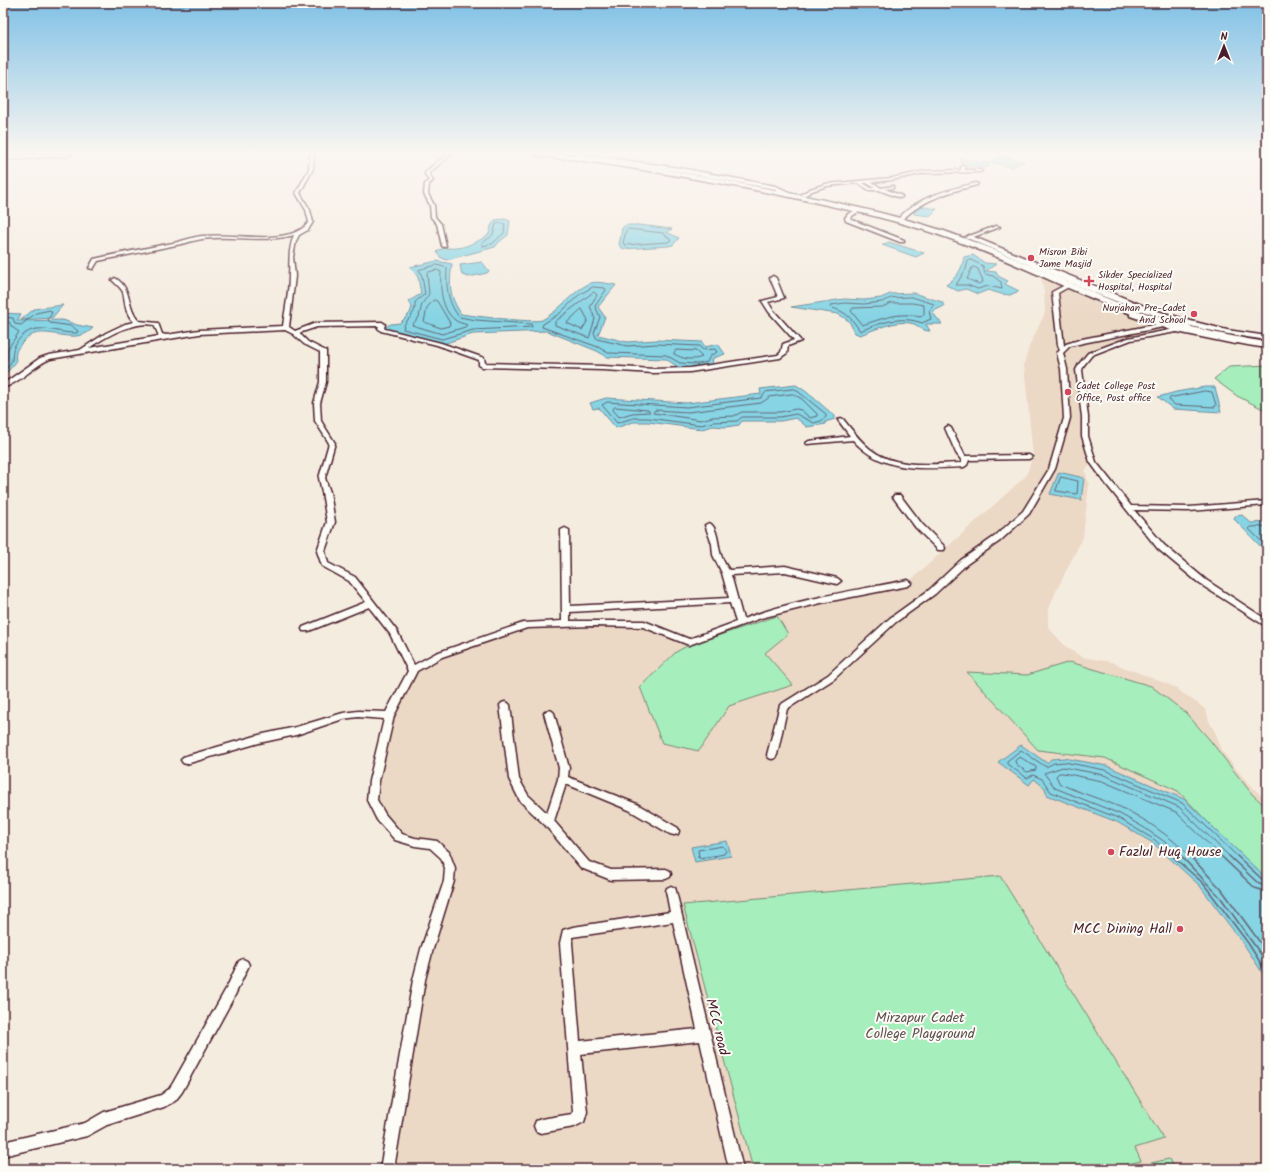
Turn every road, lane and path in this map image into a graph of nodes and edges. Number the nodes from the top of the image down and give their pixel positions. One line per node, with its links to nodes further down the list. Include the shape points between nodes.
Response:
1 (307, 209): 9 (street, via 310,222 306,229)
2 (432, 209): 12 (street, via 432,217 439,224)
3 (853, 209): 6 (highway)
4 (861, 209): 7 (highway)
5 (911, 209): 7 (street)
6 (859, 210): 11 (street, via 847,218 851,223); 16 (highway, via 948,235)
7 (901, 218): 10 (highway)
8 (998, 227): 10 (street)
9 (299, 232): 13 (street, via 277,238 190,239 186,242 96,260); 19 (street, via 295,236 291,257 292,276)
10 (967, 237): 23 (main road, via 1144,310 1216,330); 24 (highway, via 1148,314 1204,330)
11 (902, 241)
12 (444, 246)
13 (91, 268)
14 (773, 278): 21 (street, via 781,298 765,301 798,341 785,345 784,353 780,356 690,370 482,365 482,359 383,330 383,324 316,325)
15 (115, 280): 17 (street, via 125,291 127,306)
16 (1067, 285): 18 (main road); 25 (highway, via 1164,322 1213,336); 26 (street, via 1055,292 1061,344)
17 (138, 323): 22 (street, via 156,324 160,335); 27 (street, via 105,334)
18 (1163, 326): 20 (main road); 26 (street, via 1082,341 1068,345)
19 (286, 328): 21 (street); 22 (street, via 199,332)
20 (1180, 330): 25 (main road, via 1216,339); 37 (street, via 1120,342 1090,354 1079,370 1085,436 1093,462)
21 (295, 333): 45 (street, via 306,343 323,351 323,382 316,403 318,421 332,443 322,478 331,522 321,551 322,556 325,564 352,579)
22 (165, 337): 27 (street)
23 (1267, 338)
24 (1267, 341)
25 (1267, 346)
26 (1064, 350): 55 (street, via 1060,353 1064,369 1066,418 1052,469 1026,512 997,539 964,562 932,592 893,620 831,677 783,706)
27 (79, 352): 28 (street, via 40,360 19,378)
28 (3, 386)
29 (841, 420): 31 (street)
30 (948, 428): 34 (street)
31 (854, 438): 32 (street); 34 (street, via 877,457 889,461 933,466 964,465)
32 (809, 443)
33 (1029, 457): 34 (street, via 976,456)
34 (964, 460)
35 (897, 497): 40 (street, via 919,526)
36 (1267, 503): 37 (street, via 1189,509)
37 (1129, 508): 49 (street, via 1161,547 1203,582)
38 (710, 525): 41 (street, via 717,555)
39 (565, 530): 46 (street)
40 (941, 548)
41 (726, 573): 42 (street, via 785,569); 44 (street)
42 (837, 582)
43 (908, 583): 47 (street, via 820,600)
44 (733, 600): 46 (street); 47 (street)
45 (371, 603): 50 (street); 51 (street, via 394,633)
46 (566, 609): 48 (street)
47 (740, 622): 48 (street, via 689,642 644,624)
48 (566, 624): 51 (street, via 526,625 439,655)
49 (1267, 624)
50 (306, 629)
51 (412, 671): 54 (street)
52 (505, 705): 58 (street, via 514,779 524,798)
53 (549, 713): 57 (street, via 564,768)
54 (389, 716): 56 (street, via 343,716); 68 (street, via 374,780 372,800 381,817 399,837 433,844 446,855 450,868 449,881 418,980)
55 (772, 755)
56 (186, 760)
57 (563, 779): 58 (street); 59 (street, via 633,807)
58 (549, 822): 60 (street, via 585,865 611,875)
59 (674, 831)
60 (666, 874)
61 (671, 891): 62 (street, MCC road)
62 (676, 916): 64 (street, MCC road); 65 (street, via 567,934)
63 (243, 965): 67 (street, via 170,1098 104,1119 87,1129)
64 (704, 1034): 65 (street); 69 (street, MCC road)
65 (575, 1048): 66 (street, via 579,1117)
66 (541, 1126)
67 (3, 1149)
68 (387, 1169)
69 (736, 1169)

